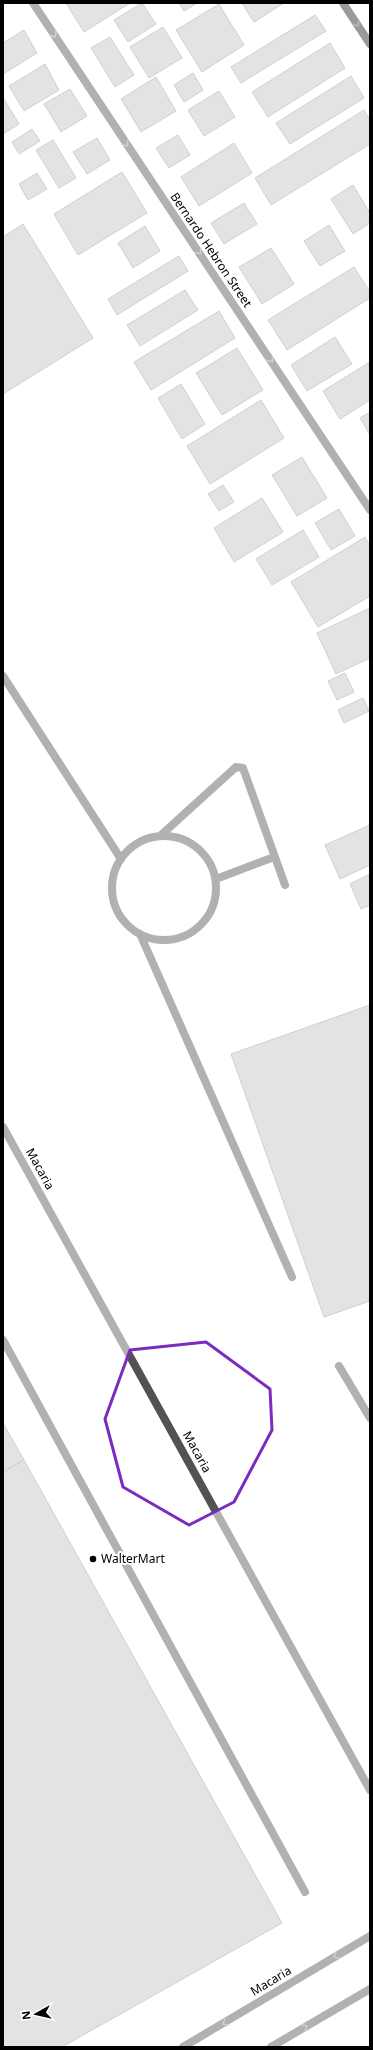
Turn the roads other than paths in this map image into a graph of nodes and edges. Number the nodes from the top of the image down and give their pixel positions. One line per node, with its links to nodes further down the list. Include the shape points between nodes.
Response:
1 (33, 3): 4 (street, Bernardo Hebron Street, one-way to 4)
2 (343, 3): 3 (main road, one-way to 3)
3 (370, 44)
4 (370, 510)
5 (3, 676): 8 (street)
6 (160, 836): 7 (street, via 236,766 243,768); 8 (street, via 132,847); 9 (street, via 190,842 202,852 211,865)
7 (274, 857): 9 (street); 10 (street)
8 (122, 859): 11 (street, via 115,872 112,886 114,901 128,926)
9 (216, 879): 11 (street, via 216,894 212,908 206,921 195,931 168,940)
10 (285, 886)
11 (140, 934): 13 (street)
12 (3, 1127): 17 (street, Macaria)
13 (292, 1277)
14 (3, 1340): 18 (street)
15 (339, 1366): 16 (street)
16 (370, 1418)
17 (370, 1790)
18 (305, 1892)
19 (370, 1936): 21 (street, Macaria, one-way to 21)
20 (370, 1989): 22 (street, one-way to 20)
21 (184, 2047)
22 (271, 2047)

